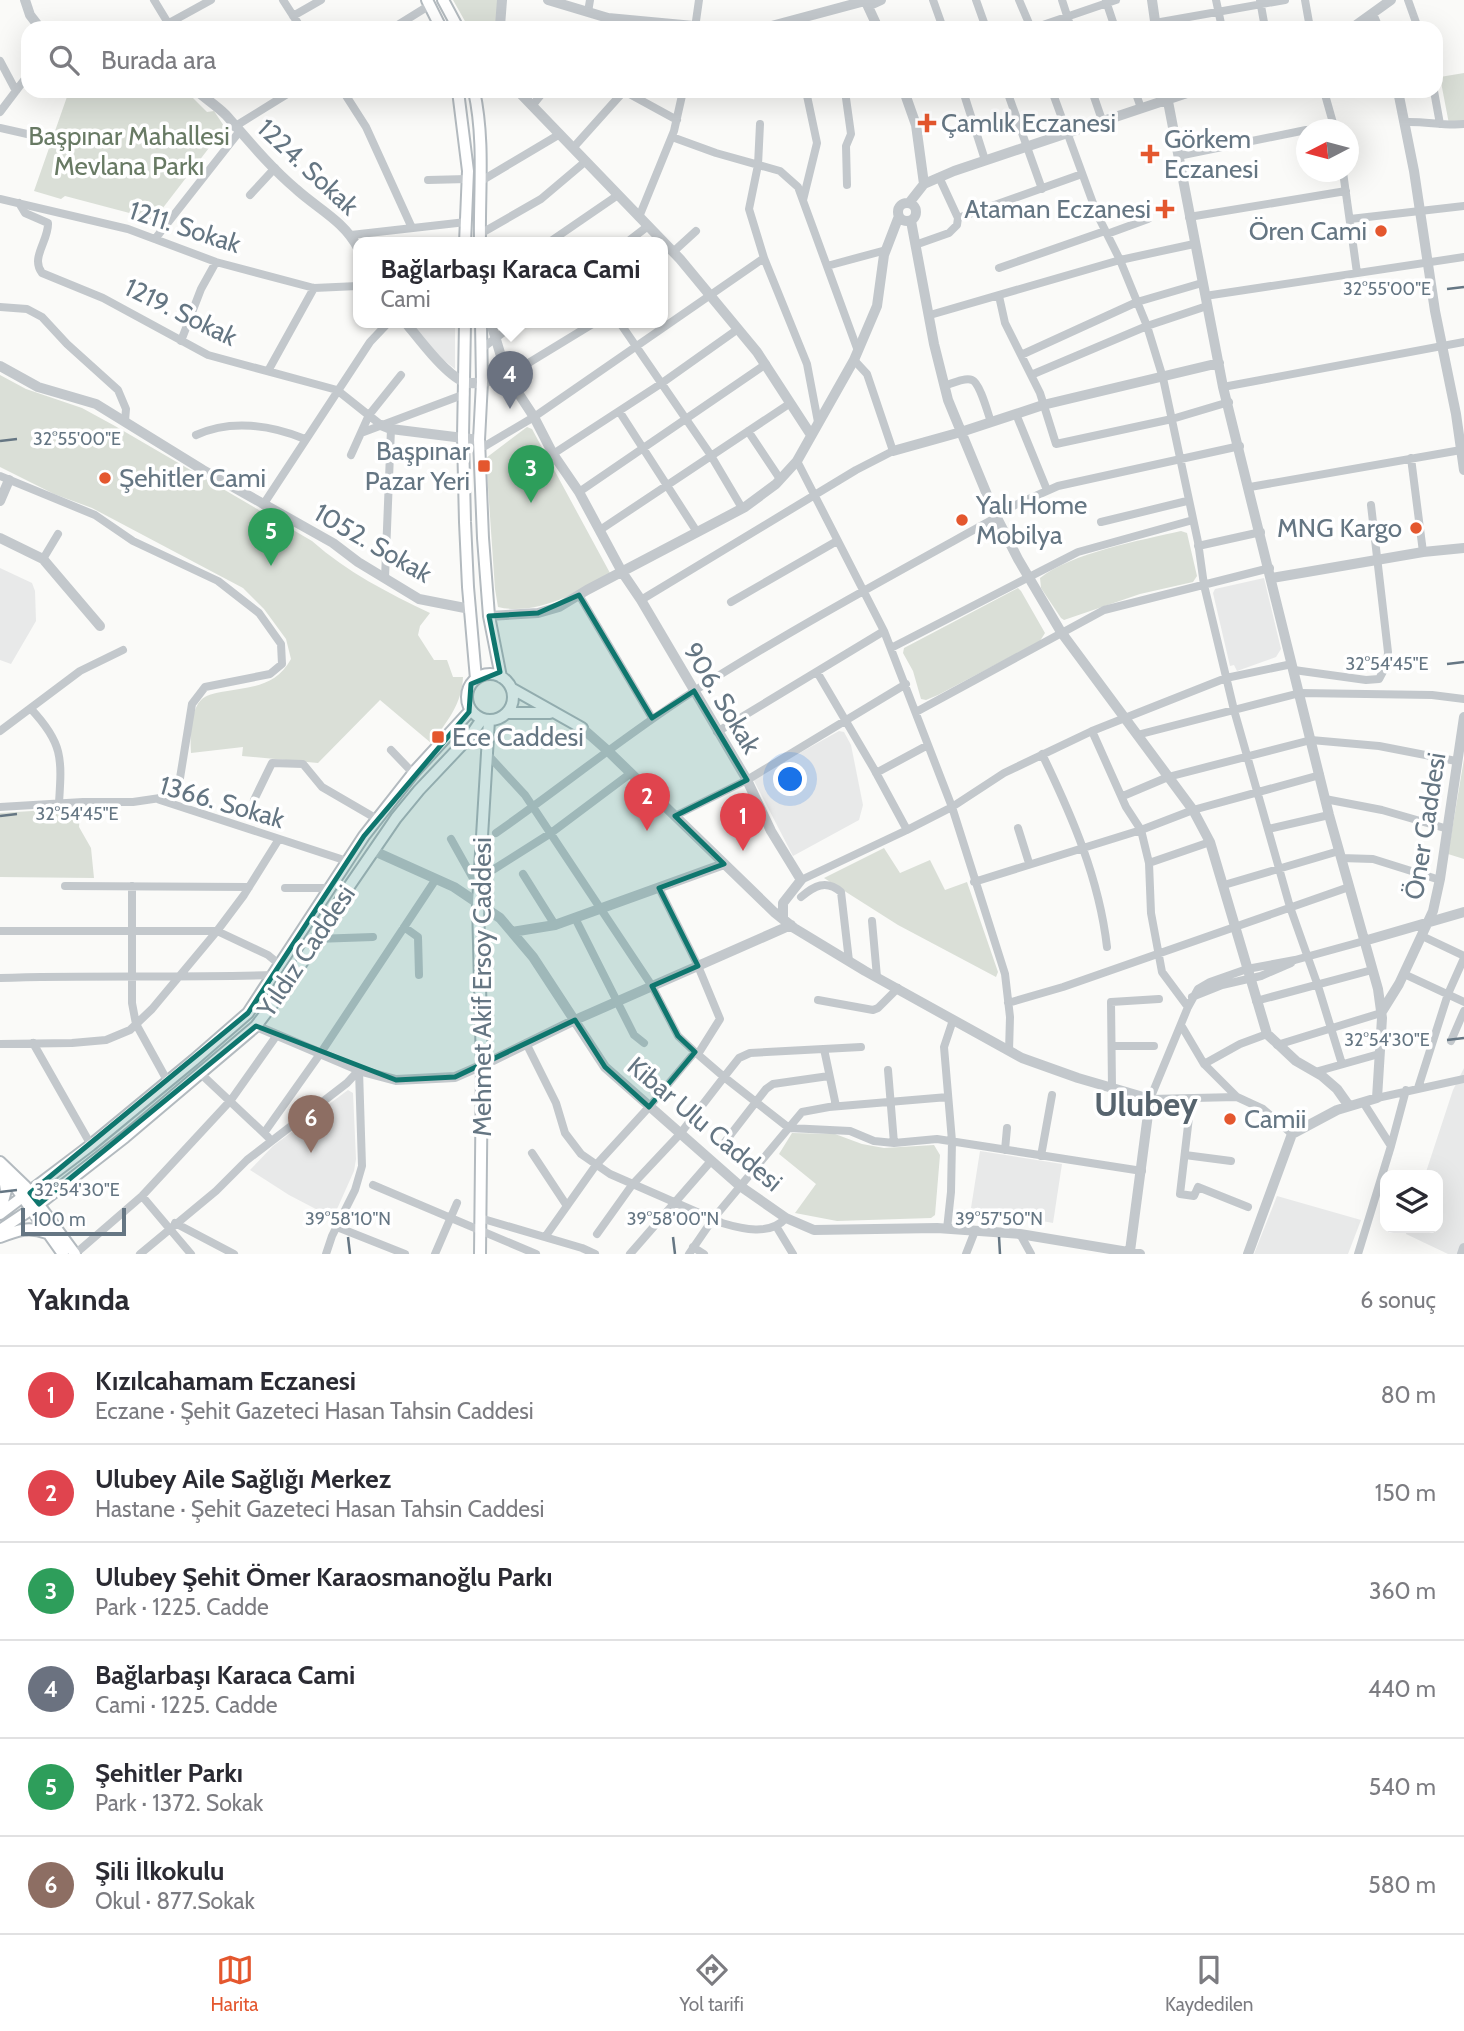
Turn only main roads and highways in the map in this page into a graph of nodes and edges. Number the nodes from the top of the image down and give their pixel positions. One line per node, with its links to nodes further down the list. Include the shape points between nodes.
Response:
1 (443, 0): 4 (main road)
2 (428, 3): 3 (main road)
3 (437, 21)
4 (454, 21)
5 (459, 98): 7 (main road, via 467,178)
6 (475, 98): 8 (main road)
7 (465, 237)
8 (480, 237)
9 (465, 328): 12 (main road, via 463,438)
10 (481, 328): 11 (main road, via 479,440 489,616)
11 (501, 677): 12 (main road, via 488,674); 13 (main road)
12 (476, 679): 14 (main road, via 468,690)
13 (511, 688): 15 (main road); 16 (main road, via 513,701)
14 (471, 710): 17 (main road); 20 (main road, Yıldız Caddesi, via 377,819 248,1013)
15 (553, 712): 16 (main road); 18 (main road)
16 (507, 713): 17 (main road, via 495,720)
17 (485, 719): 21 (main road, Yıldız Caddesi, via 396,817 256,1026 125,1138); 28 (main road, Mehmet Akif Ersoy Caddesi, via 488,755 478,903)
18 (582, 728)
19 (0, 1164): 20 (main road); 22 (main road, via 6,1190)
20 (27, 1195): 21 (main road); 22 (main road, Yıldız Caddesi)
21 (35, 1206): 23 (main road, Yıldız Caddesi); 24 (main road); 27 (main road)
22 (0, 1213)
23 (0, 1230)
24 (49, 1234): 25 (main road, via 24,1228); 26 (main road)
25 (0, 1237)
26 (62, 1254)
27 (75, 1254)
28 (480, 1254)

